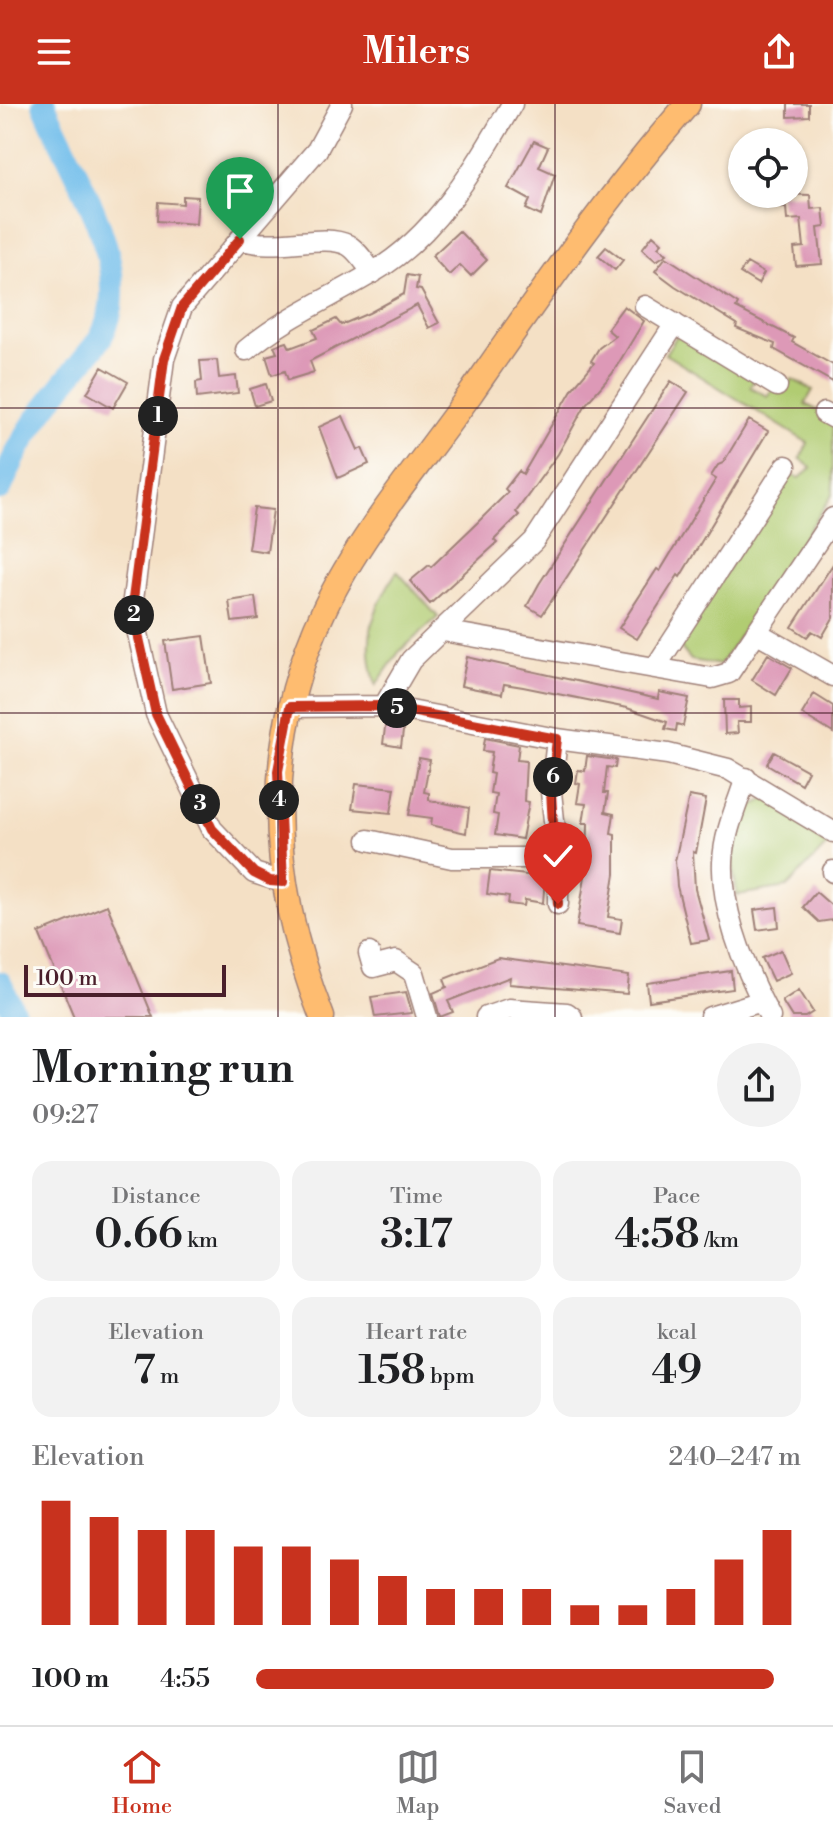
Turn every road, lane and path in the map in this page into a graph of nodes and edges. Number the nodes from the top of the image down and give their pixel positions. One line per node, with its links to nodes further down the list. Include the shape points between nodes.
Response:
1 (342, 104): 4 (street, via 317,150)
2 (512, 104): 5 (street, via 438,215 402,253)
3 (688, 104): 17 (main road, via 558,267 368,540 327,605 302,662)
4 (240, 239): 5 (street, via 259,247 337,241 350,245); 23 (street, via 182,307 164,359 132,607 156,714 212,829 254,873)
5 (373, 273): 8 (street, via 274,326)
6 (645, 306): 7 (street)
7 (675, 324): 9 (street); 12 (street, via 534,541)
8 (246, 350)
9 (777, 386)
10 (786, 466): 14 (street)
11 (833, 518): 13 (street)
12 (443, 631): 14 (street); 16 (street, via 411,660)
13 (756, 632): 14 (street, via 729,673 712,678); 15 (street)
14 (655, 668)
15 (833, 676)
16 (384, 706): 17 (street); 18 (street)
17 (290, 707): 23 (main road, via 278,771)
18 (557, 739): 19 (street, via 668,754); 22 (street, via 551,792)
19 (746, 778): 20 (street); 26 (street, via 726,838 723,879 743,954)
20 (833, 832)
21 (368, 840): 22 (street, via 452,858)
22 (558, 858): 24 (street)
23 (283, 882): 27 (main road, via 304,971)
24 (558, 904)
25 (369, 953): 28 (street, via 373,967 396,961 414,973)
26 (766, 1009): 31 (street)
27 (322, 1017)
28 (427, 1017)
29 (486, 1017): 30 (street, via 509,1009)
30 (572, 1017)
31 (710, 1017)

